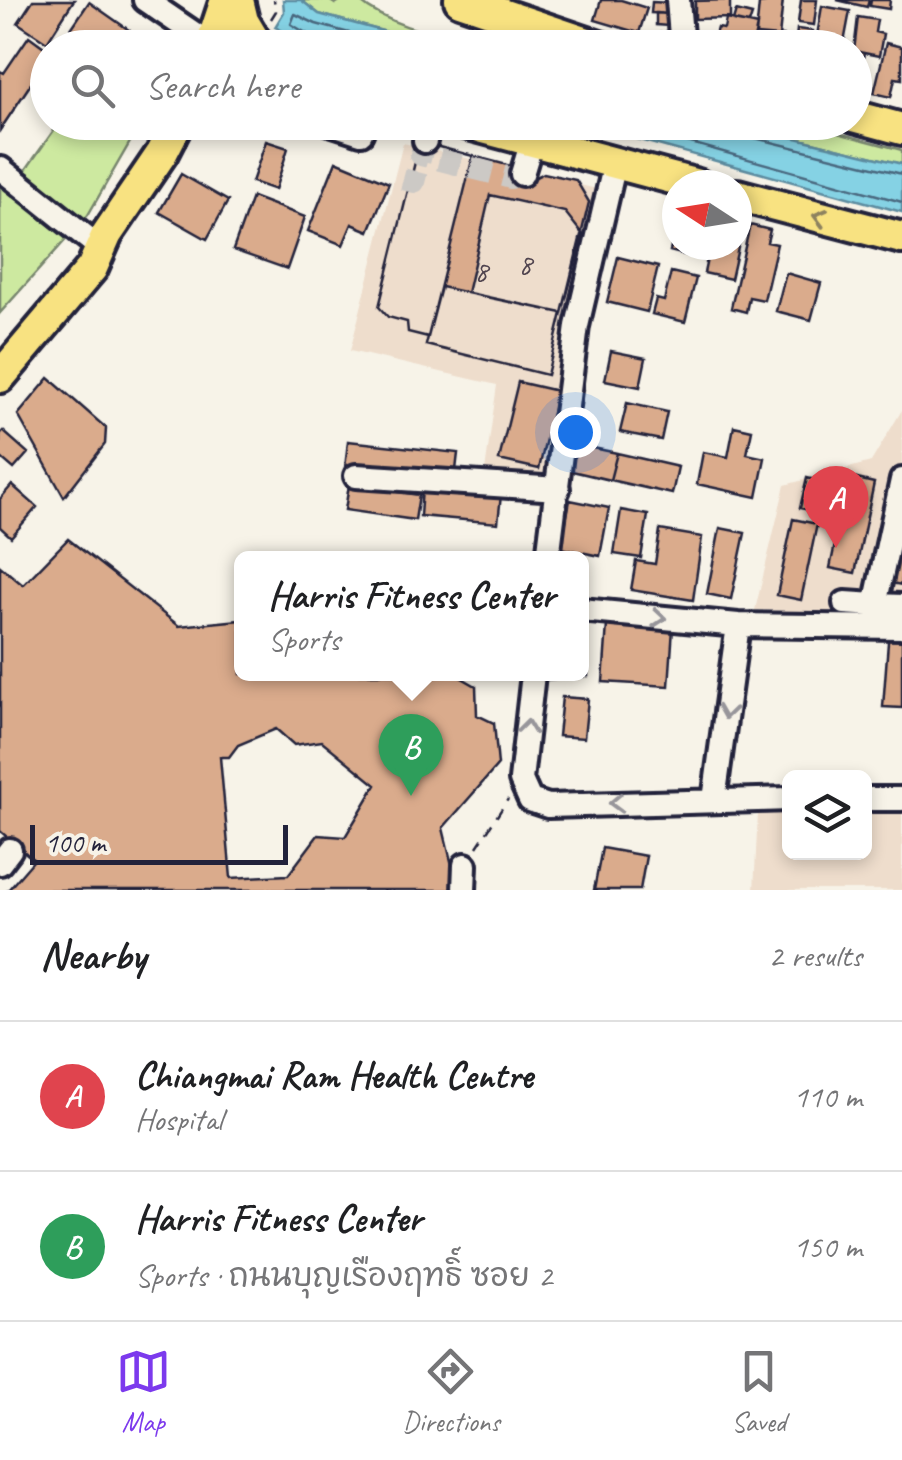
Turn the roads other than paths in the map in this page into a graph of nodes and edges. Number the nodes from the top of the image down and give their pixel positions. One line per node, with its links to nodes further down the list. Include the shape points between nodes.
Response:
1 (145, 0): 6 (street)
2 (226, 0): 7 (main road)
3 (238, 0): 8 (main road)
4 (460, 0): 9 (main road)
5 (678, 0): 10 (street)
6 (188, 30)
7 (218, 30)
8 (254, 30)
9 (549, 30)
10 (680, 30)
11 (872, 121): 12 (main road)
12 (902, 129)
13 (169, 140): 22 (main road)
14 (528, 140): 15 (main road)
15 (532, 141): 16 (main road); 18 (street)
16 (615, 163): 19 (main road); 27 (street, via 578,326)
17 (1, 170): 22 (street)
18 (522, 174)
19 (662, 175)
20 (752, 199): 21 (main road, one-way to 20)
21 (902, 238)
22 (101, 239): 23 (main road); 24 (main road, via 92,268)
23 (0, 348)
24 (0, 377)
25 (356, 476): 27 (street)
26 (902, 480): 30 (street)
27 (558, 488): 28 (street)
28 (549, 551)
29 (845, 603): 30 (street)
30 (875, 605): 31 (street)
31 (902, 606)
32 (589, 611): 33 (street, one-way to 33)
33 (738, 626): 34 (street); 39 (street, one-way to 39)
34 (902, 627)
35 (532, 681): 39 (street, one-way to 35, via 548,806 530,800 521,780)
36 (902, 798): 38 (street)
37 (782, 799): 39 (street)
38 (872, 799)
39 (714, 800)
40 (465, 865): 41 (street)
41 (464, 890)

